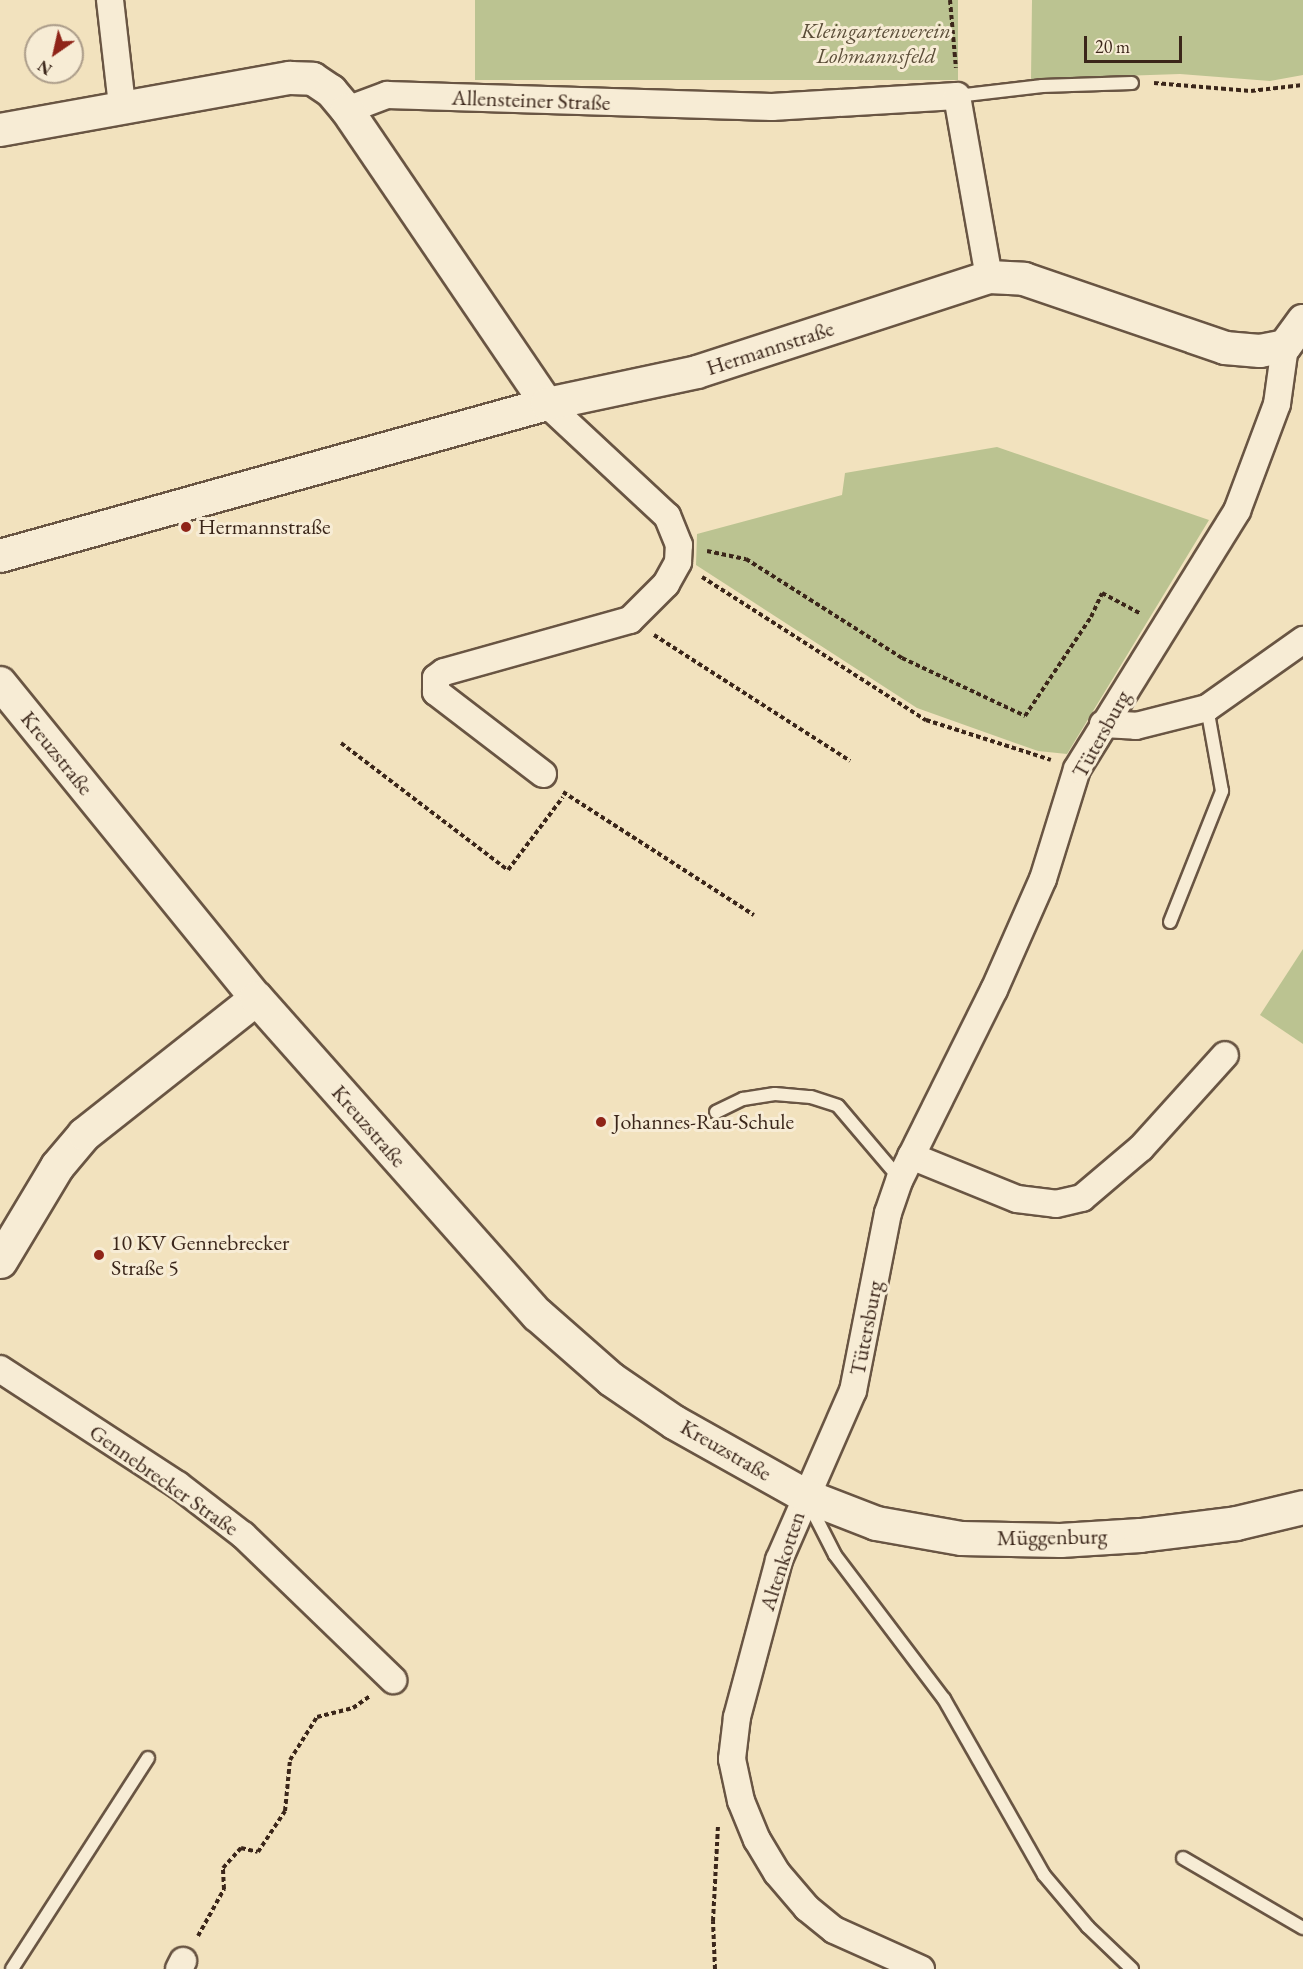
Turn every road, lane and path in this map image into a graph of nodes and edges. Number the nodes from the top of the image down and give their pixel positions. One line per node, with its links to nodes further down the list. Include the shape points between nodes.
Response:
1 (110, 0): 6 (street)
2 (950, 0): 5 (path)
3 (1132, 83): 4 (path, via 1184,83 1251,92); 5 (lane, via 1041,86)
4 (1303, 85)
5 (957, 96): 7 (street, Allensteiner Straße, via 772,107 387,95); 9 (street)
6 (122, 106): 7 (street, via 290,78 313,79 331,91); 8 (street)
7 (347, 110): 12 (street)
8 (0, 130)
9 (989, 277): 11 (street, Hermannstraße, via 1024,279 1225,348 1260,351); 12 (street, Hermannstraße, via 697,372)
10 (1303, 321): 11 (street, Tütersburg)
11 (1285, 346): 20 (street, Tütersburg, via 1277,404 1237,511 1212,557)
12 (547, 404): 13 (street, via 668,516); 14 (street, Hermannstraße)
13 (678, 553): 15 (path, via 746,559 902,658 1025,716 1091,617 1102,593); 16 (street, via 666,584); 23 (path, via 926,720)
14 (0, 556)
15 (1146, 616)
16 (630, 620): 22 (path); 24 (street, via 444,672 436,678 436,692)
17 (1303, 640): 19 (street)
18 (0, 683): 28 (street, Kreuzstraße)
19 (1206, 708): 20 (street, via 1136,726); 27 (lane, via 1222,791)
20 (1103, 724): 23 (street, Tütersburg)
21 (341, 743): 25 (path, via 508,870)
22 (850, 761)
23 (1077, 769): 31 (street, Tütersburg, via 1038,889 994,990)
24 (543, 774): 25 (path)
25 (566, 794): 26 (path)
26 (754, 915)
27 (1170, 922)
28 (256, 998): 32 (main road, via 84,1134 57,1166); 34 (main road, Kreuzstraße, via 537,1314 611,1379 674,1422)
29 (1225, 1055): 31 (street, via 1141,1148 1082,1198 1056,1204 1017,1199)
30 (716, 1112): 31 (lane, via 743,1100 775,1094 811,1097 838,1106)
31 (905, 1168): 34 (street, Tütersburg, via 888,1213 853,1391 832,1443)
32 (0, 1262)
33 (0, 1369): 36 (street, Gennebrecker Straße, via 178,1485 243,1535)
34 (804, 1495): 35 (main road, Müggenburg, via 876,1522 961,1538 1060,1540 1140,1534 1236,1523); 44 (street, Altenkotten, via 779,1560 737,1717 732,1759 741,1801 757,1840 777,1873 807,1908 843,1935); 45 (lane, Altenkotten, via 835,1555 944,1699 1044,1875 1088,1927)
35 (1303, 1507)
36 (393, 1680): 41 (path, via 353,1708 317,1717 290,1760 285,1811 258,1852 242,1848 223,1868 224,1889)
37 (148, 1758): 42 (lane)
38 (720, 1813): 43 (path, via 716,1835)
39 (1183, 1858): 40 (lane)
40 (1303, 1929)
41 (181, 1965)
42 (12, 1969)
43 (715, 1969)
44 (921, 1969)
45 (1132, 1969)

